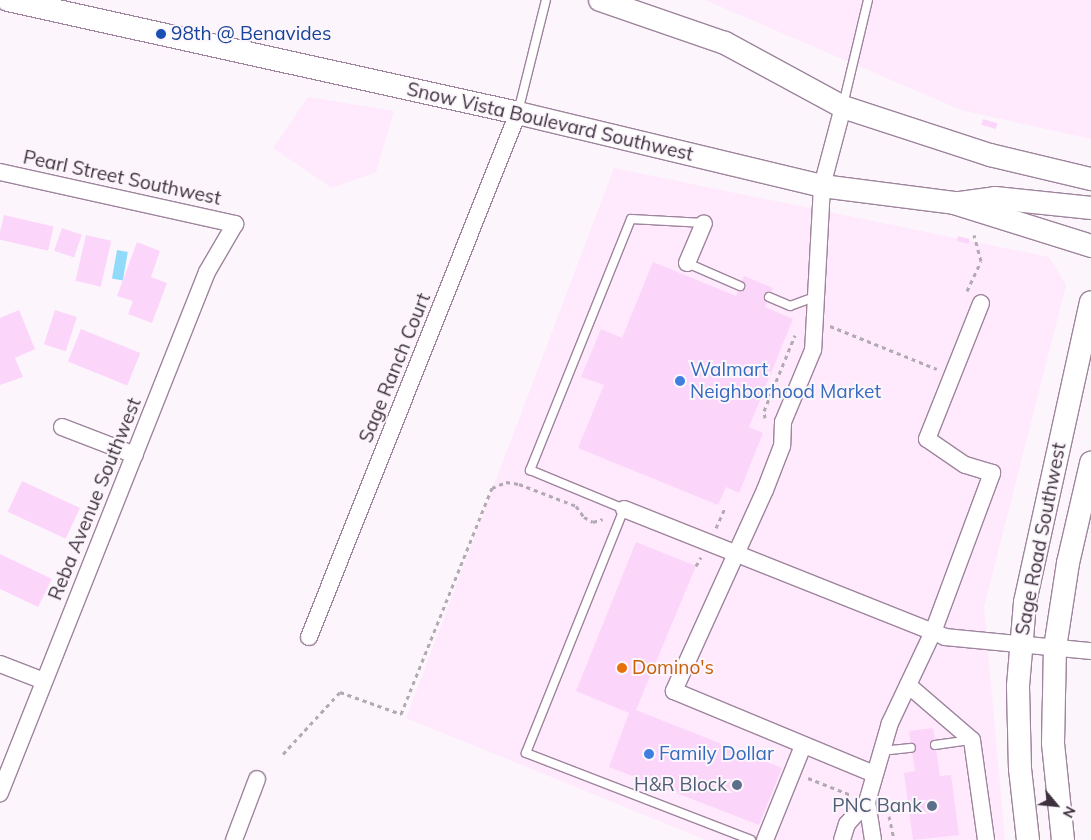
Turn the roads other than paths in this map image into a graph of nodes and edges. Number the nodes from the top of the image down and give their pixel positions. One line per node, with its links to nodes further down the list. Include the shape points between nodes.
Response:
1 (8, 0): 6 (main road, Snow Vista Boulevard Southwest)
2 (546, 0): 6 (lane)
3 (600, 0): 5 (main road, via 725,43)
4 (868, 0): 5 (lane)
5 (843, 107): 8 (main road, via 990,155); 9 (street)
6 (518, 113): 9 (main road, Snow Vista Boulevard Southwest); 27 (street, Sage Ranch Court)
7 (0, 172): 13 (street, Pearl Street Southwest)
8 (1091, 179)
9 (822, 186): 10 (main road, Snow Vista Boulevard Southwest); 17 (street)
10 (954, 204): 11 (main road, via 995,198); 14 (main road, Snow Vista Boulevard Southwest)
11 (1091, 208)
12 (704, 223): 15 (street); 24 (lane, via 631,219 530,470)
13 (235, 224): 22 (street, Reba Avenue Southwest, via 207,272)
14 (1091, 246)
15 (687, 263): 16 (lane)
16 (740, 286)
17 (819, 295): 18 (lane, via 790,306); 25 (street, via 813,350 783,422 782,446)
18 (769, 297)
19 (1091, 302): 28 (main road, Sage Road Southwest, via 1032,563)
20 (981, 303): 26 (street, via 927,439 965,465 992,473)
21 (62, 427): 22 (street)
22 (135, 455): 32 (street, Reba Avenue Southwest)
23 (1091, 462): 29 (main road, Sage Road Southwest, via 1068,563)
24 (624, 508): 25 (street); 44 (lane, via 526,752)
25 (737, 551): 26 (street); 36 (street, via 674,691)
26 (933, 632): 28 (street, via 945,637); 33 (street)
27 (310, 637)
28 (1020, 645): 29 (street); 49 (main road, Sage Road Southwest, via 1020,770)
29 (1055, 648): 30 (street); 50 (main road, Sage Road Southwest, via 1053,743)
30 (1091, 651)
31 (0, 664): 32 (street)
32 (44, 682): 41 (street, Reba Avenue Southwest)
33 (908, 685): 34 (street); 38 (street)
34 (972, 740): 35 (lane); 48 (street)
35 (935, 745)
36 (803, 746): 39 (street); 45 (street)
37 (912, 748): 38 (lane)
38 (881, 751): 39 (street)
39 (874, 774): 42 (street)
40 (257, 779): 43 (street)
41 (0, 793)
42 (867, 802): 46 (street, via 848,824); 47 (street)
43 (234, 840)
44 (751, 840)
45 (766, 840)
46 (842, 840)
47 (873, 840)
48 (986, 840)
49 (1028, 840)
50 (1063, 840)

